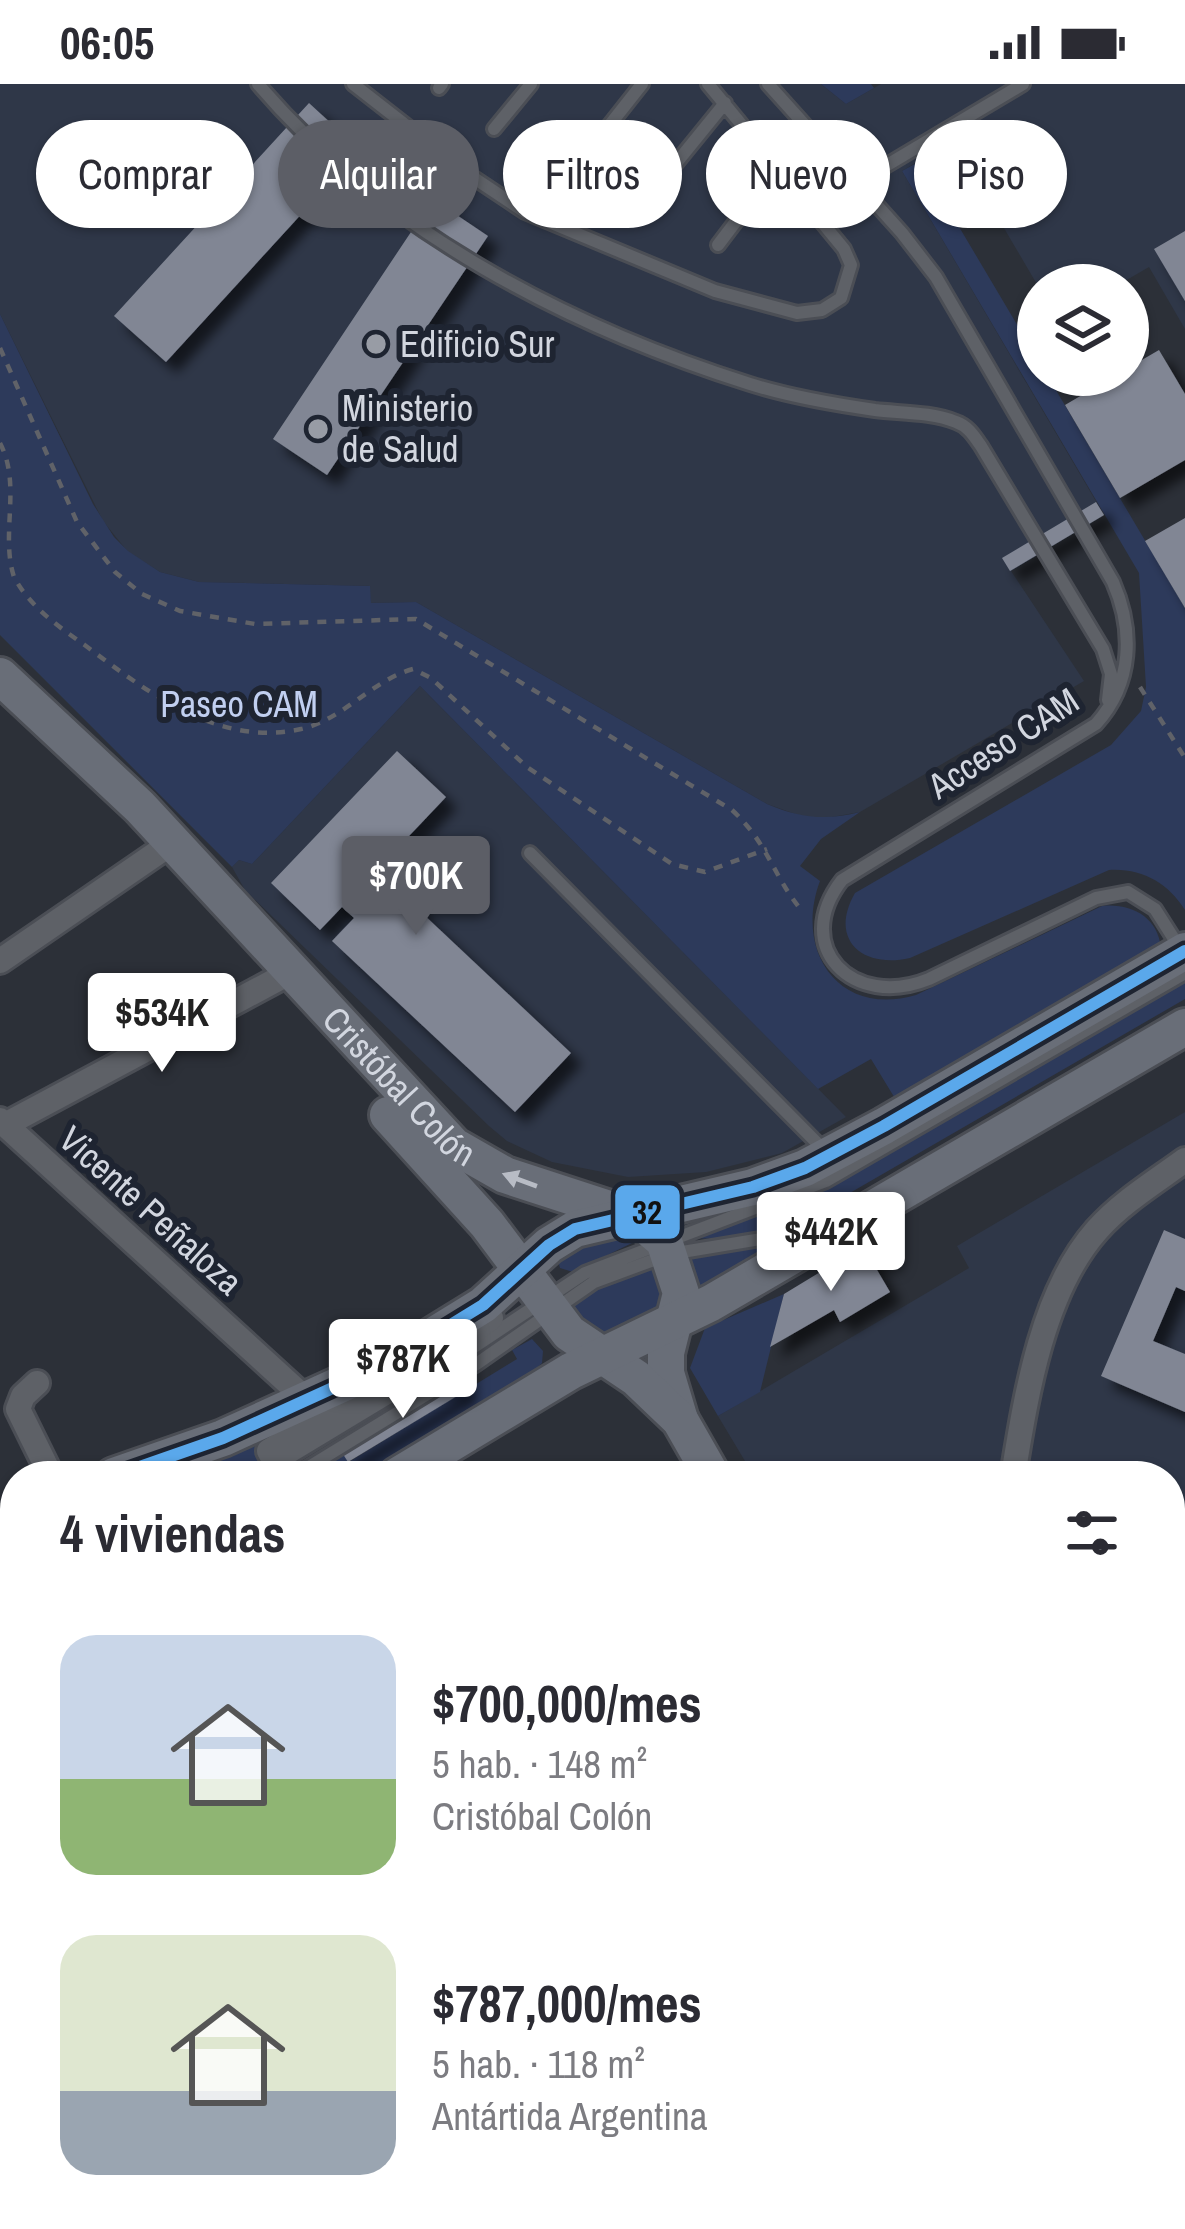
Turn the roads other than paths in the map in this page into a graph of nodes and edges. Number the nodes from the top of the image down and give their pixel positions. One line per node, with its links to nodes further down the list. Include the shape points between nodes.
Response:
1 (259, 84): 21 (lane, via 382,198 467,258 568,312 754,386 962,424 1103,649 1111,674)
2 (353, 84): 17 (lane, via 525,212 715,291 797,313 822,310 842,298 851,265)
3 (531, 84): 12 (lane)
4 (642, 84): 9 (lane)
5 (708, 84): 8 (lane)
6 (768, 84): 11 (lane, Acceso CAM)
7 (1023, 84): 14 (lane)
8 (725, 103): 10 (lane); 13 (lane)
9 (614, 120)
10 (739, 120)
11 (800, 120)
12 (494, 129)
13 (682, 156)
14 (890, 163)
15 (890, 223): 21 (lane, Acceso CAM, via 936,278 1113,581 1128,650)
16 (731, 228): 18 (lane)
17 (830, 228)
18 (718, 245)
19 (0, 676): 22 (main road, Cristóbal Colón, via 112,779)
20 (0, 710): 22 (main road, Cristóbal Colón)
21 (1106, 712): 24 (lane, Acceso CAM, via 1075,740 842,880 825,912 828,948 861,983 901,989 1096,898 1128,892 1155,909)
22 (163, 849): 25 (street); 26 (main road, Cristóbal Colón)
23 (530, 853): 29 (lane)
24 (1184, 959): 29 (main road); 33 (lane, via 826,1180)
25 (0, 961)
26 (280, 978): 28 (street); 32 (main road, Cristóbal Colón, one-way to 26, via 505,1175 454,1145); 34 (main road, Cristóbal Colón)
27 (1185, 1027): 36 (main road)
28 (3, 1123): 39 (street, Vicente Peñaloza)
29 (830, 1156): 32 (main road, via 753,1187)
30 (1185, 1160): 51 (street, via 1114,1212 1066,1272)
31 (838, 1209): 33 (lane, via 773,1237)
32 (628, 1214): 33 (main road, Cristóbal Colón); 34 (main road)
33 (667, 1247): 35 (lane, via 585,1273); 36 (main road, Cristóbal Colón, via 681,1293)
34 (512, 1257): 35 (main road, Cristóbal Colón); 39 (main road, via 483,1305)
35 (547, 1306): 37 (main road, Cristóbal Colón); 47 (lane); 48 (lane, via 475,1365)
36 (677, 1319): 37 (main road); 40 (main road, Cristóbal Colón, via 665,1363)
37 (599, 1355): 40 (main road, Cristóbal Colón); 49 (main road)
38 (37, 1382): 42 (street, via 18,1409)
39 (308, 1401): 41 (main road)
40 (680, 1420): 50 (main road, Cristóbal Colón)
41 (223, 1438): 43 (main road); 44 (main road)
42 (44, 1461)
43 (157, 1461)
44 (190, 1461)
45 (272, 1461): 46 (street, via 433,1364 491,1318)
46 (272, 1461)
47 (273, 1461)
48 (318, 1461)
49 (430, 1461)
50 (703, 1461)
51 (1015, 1461)

